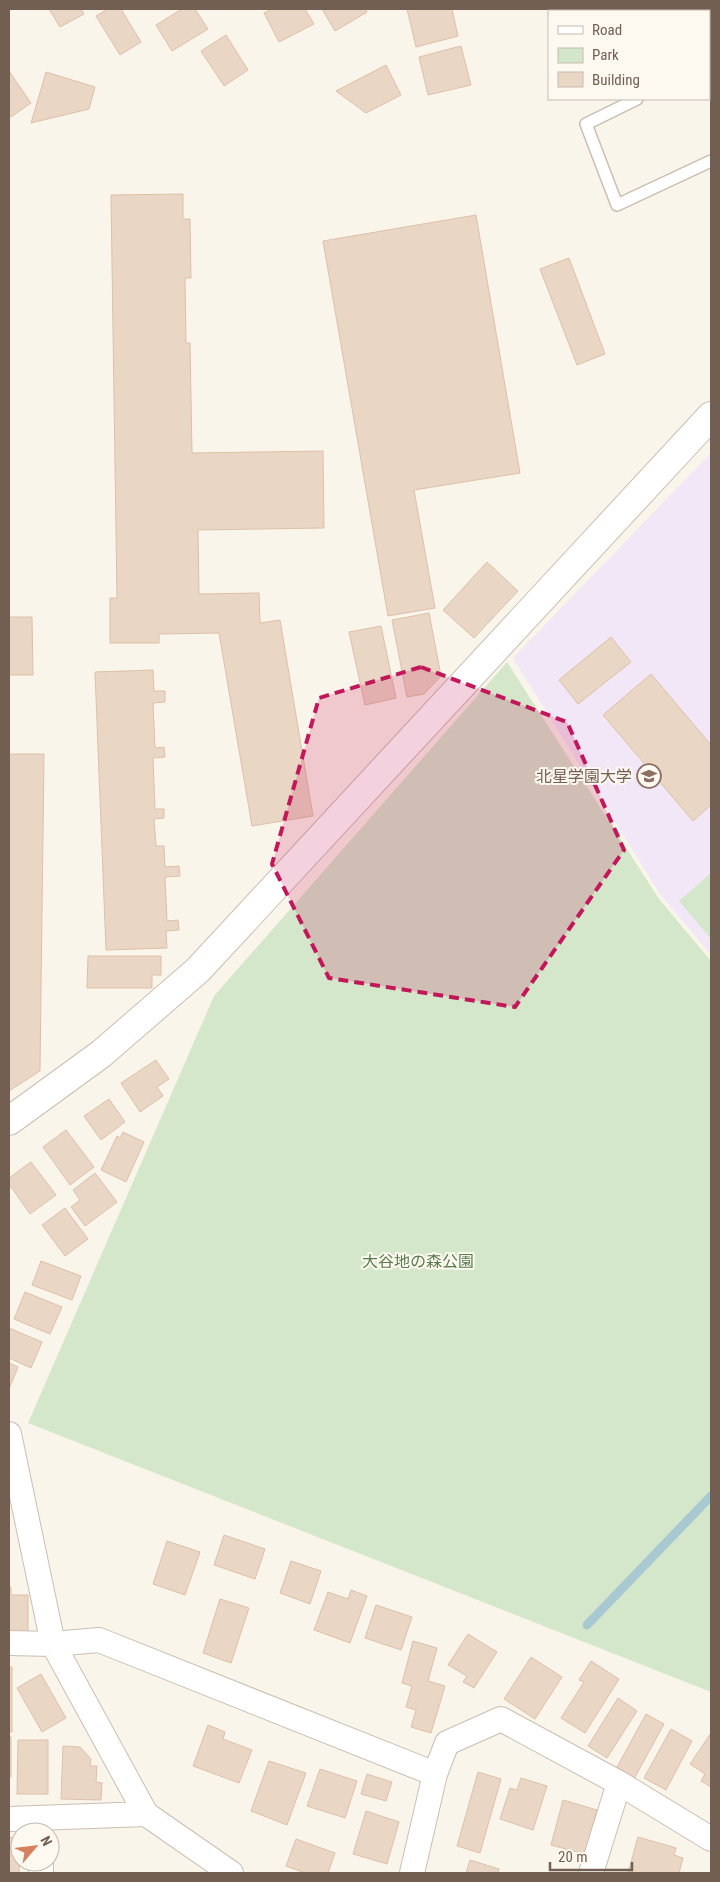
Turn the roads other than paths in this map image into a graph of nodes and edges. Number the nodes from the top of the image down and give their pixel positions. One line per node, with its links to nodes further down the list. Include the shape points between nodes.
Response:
1 (635, 100): 2 (lane, via 586,124 617,205)
2 (711, 161)
3 (711, 416): 4 (street, via 198,970 101,1054)
4 (9, 1120)
5 (9, 1434): 7 (street)
6 (9, 1643): 7 (street)
7 (53, 1644): 8 (street, via 99,1640); 10 (street)
8 (435, 1774): 9 (street, via 447,1743 501,1719); 17 (street)
9 (620, 1783): 14 (street); 18 (street)
10 (146, 1814): 13 (street); 15 (street)
11 (9, 1819): 12 (street)
12 (23, 1822)
13 (60, 1824)
14 (711, 1838)
15 (211, 1867): 16 (street)
16 (231, 1873)
17 (412, 1873)
18 (591, 1873)

